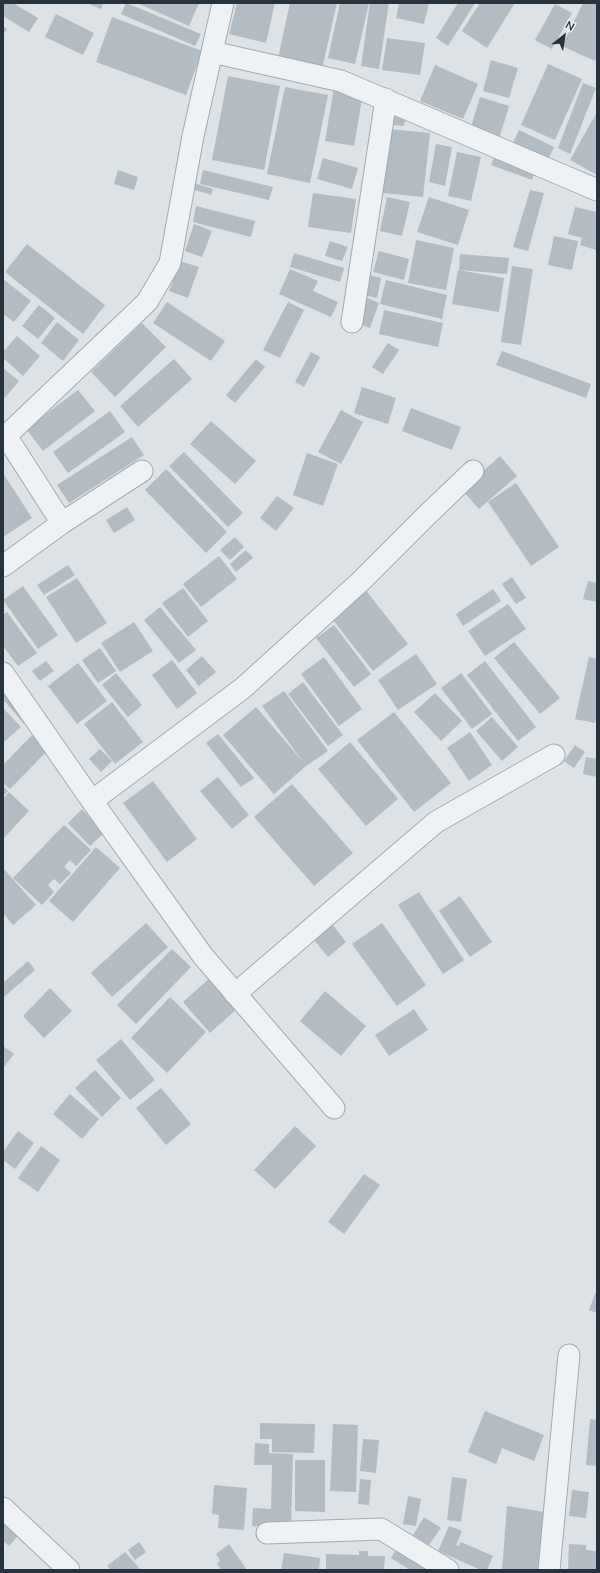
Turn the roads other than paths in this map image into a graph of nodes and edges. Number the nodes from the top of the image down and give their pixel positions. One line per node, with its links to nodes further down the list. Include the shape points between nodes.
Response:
1 (223, 3): 2 (street)
2 (212, 52): 3 (street, via 341,81); 6 (street, via 193,136 170,263 161,281 147,302)
3 (386, 99): 4 (street); 5 (street)
4 (597, 190)
5 (352, 322)
6 (4, 435): 9 (street)
7 (142, 471): 9 (street)
8 (473, 471): 13 (street, via 360,582 244,688)
9 (62, 523): 10 (street)
10 (3, 566)
11 (3, 673): 13 (street)
12 (554, 755): 14 (street, via 436,822)
13 (92, 801): 14 (street, via 203,956)
14 (235, 994): 15 (street)
15 (334, 1108)
16 (569, 1355): 21 (street)
17 (3, 1508): 19 (street)
18 (267, 1533): 20 (street, via 381,1528)
19 (69, 1570)
20 (448, 1570)
21 (549, 1570)

